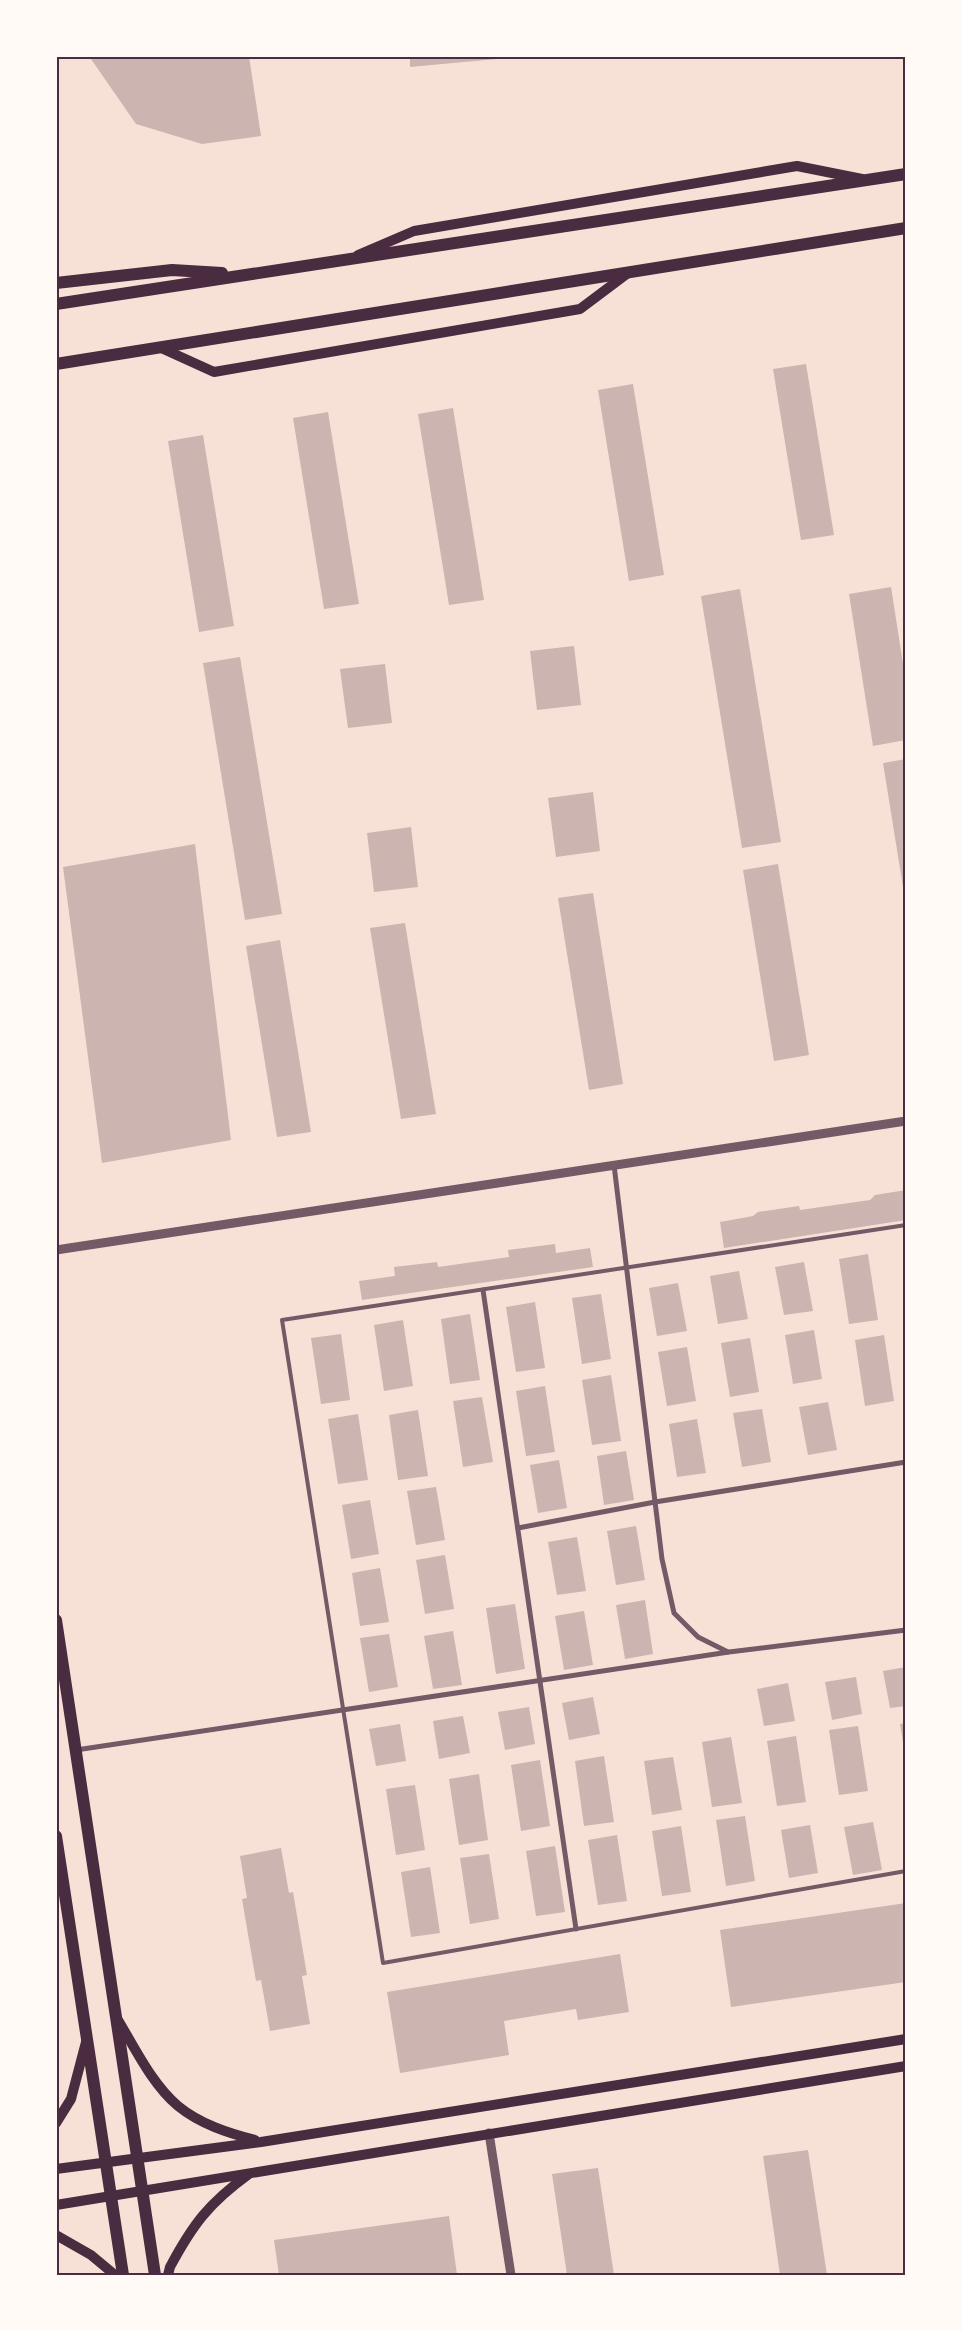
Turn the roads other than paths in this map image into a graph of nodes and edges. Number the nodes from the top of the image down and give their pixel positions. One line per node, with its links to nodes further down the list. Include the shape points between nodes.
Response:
1 (906, 174): 2 (main road)
2 (868, 180): 4 (main road); 4 (main road, via 797,166 414,232)
3 (906, 228): 5 (main road)
4 (346, 260): 6 (main road)
5 (628, 273): 9 (main road); 9 (main road, via 580,309 214,372)
6 (250, 274): 7 (main road, via 172,270); 8 (main road)
7 (56, 283)
8 (56, 304)
9 (159, 348): 10 (main road)
10 (56, 364)
11 (906, 1121): 12 (street)
12 (614, 1165): 14 (street); 15 (street)
13 (906, 1225): 15 (lane)
14 (56, 1250)
15 (627, 1268): 16 (lane); 18 (street)
16 (483, 1290): 19 (street); 24 (lane, via 282,1320)
17 (906, 1462): 18 (street)
18 (655, 1502): 19 (street); 22 (street, via 662,1559 674,1613 698,1637)
19 (518, 1528): 23 (street)
20 (56, 1620): 25 (main road)
21 (906, 1630): 22 (street)
22 (729, 1652): 23 (street)
23 (540, 1681): 24 (street); 28 (street)
24 (342, 1710): 25 (street); 28 (lane, via 383,1963)
25 (76, 1750): 29 (main road)
26 (56, 1836): 30 (main road)
27 (906, 1871): 28 (lane)
28 (576, 1929)
29 (116, 2014): 35 (main road, via 139,2055 177,2105 230,2134); 36 (main road)
30 (87, 2039): 33 (main road, via 71,2099); 37 (main road)
31 (906, 2039): 35 (main road)
32 (906, 2066): 34 (main road)
33 (56, 2123)
34 (490, 2134): 39 (main road); 48 (street)
35 (261, 2142): 36 (main road)
36 (137, 2157): 37 (main road); 40 (main road)
37 (106, 2162): 38 (main road); 41 (main road)
38 (56, 2169)
39 (252, 2172): 40 (main road); 47 (main road, via 198,2219)
40 (142, 2191): 41 (main road); 46 (main road)
41 (110, 2196): 42 (main road); 45 (main road)
42 (56, 2205)
43 (56, 2235): 44 (main road, via 91,2255)
44 (114, 2275)
45 (123, 2275)
46 (155, 2275)
47 (168, 2275)
48 (511, 2275)

